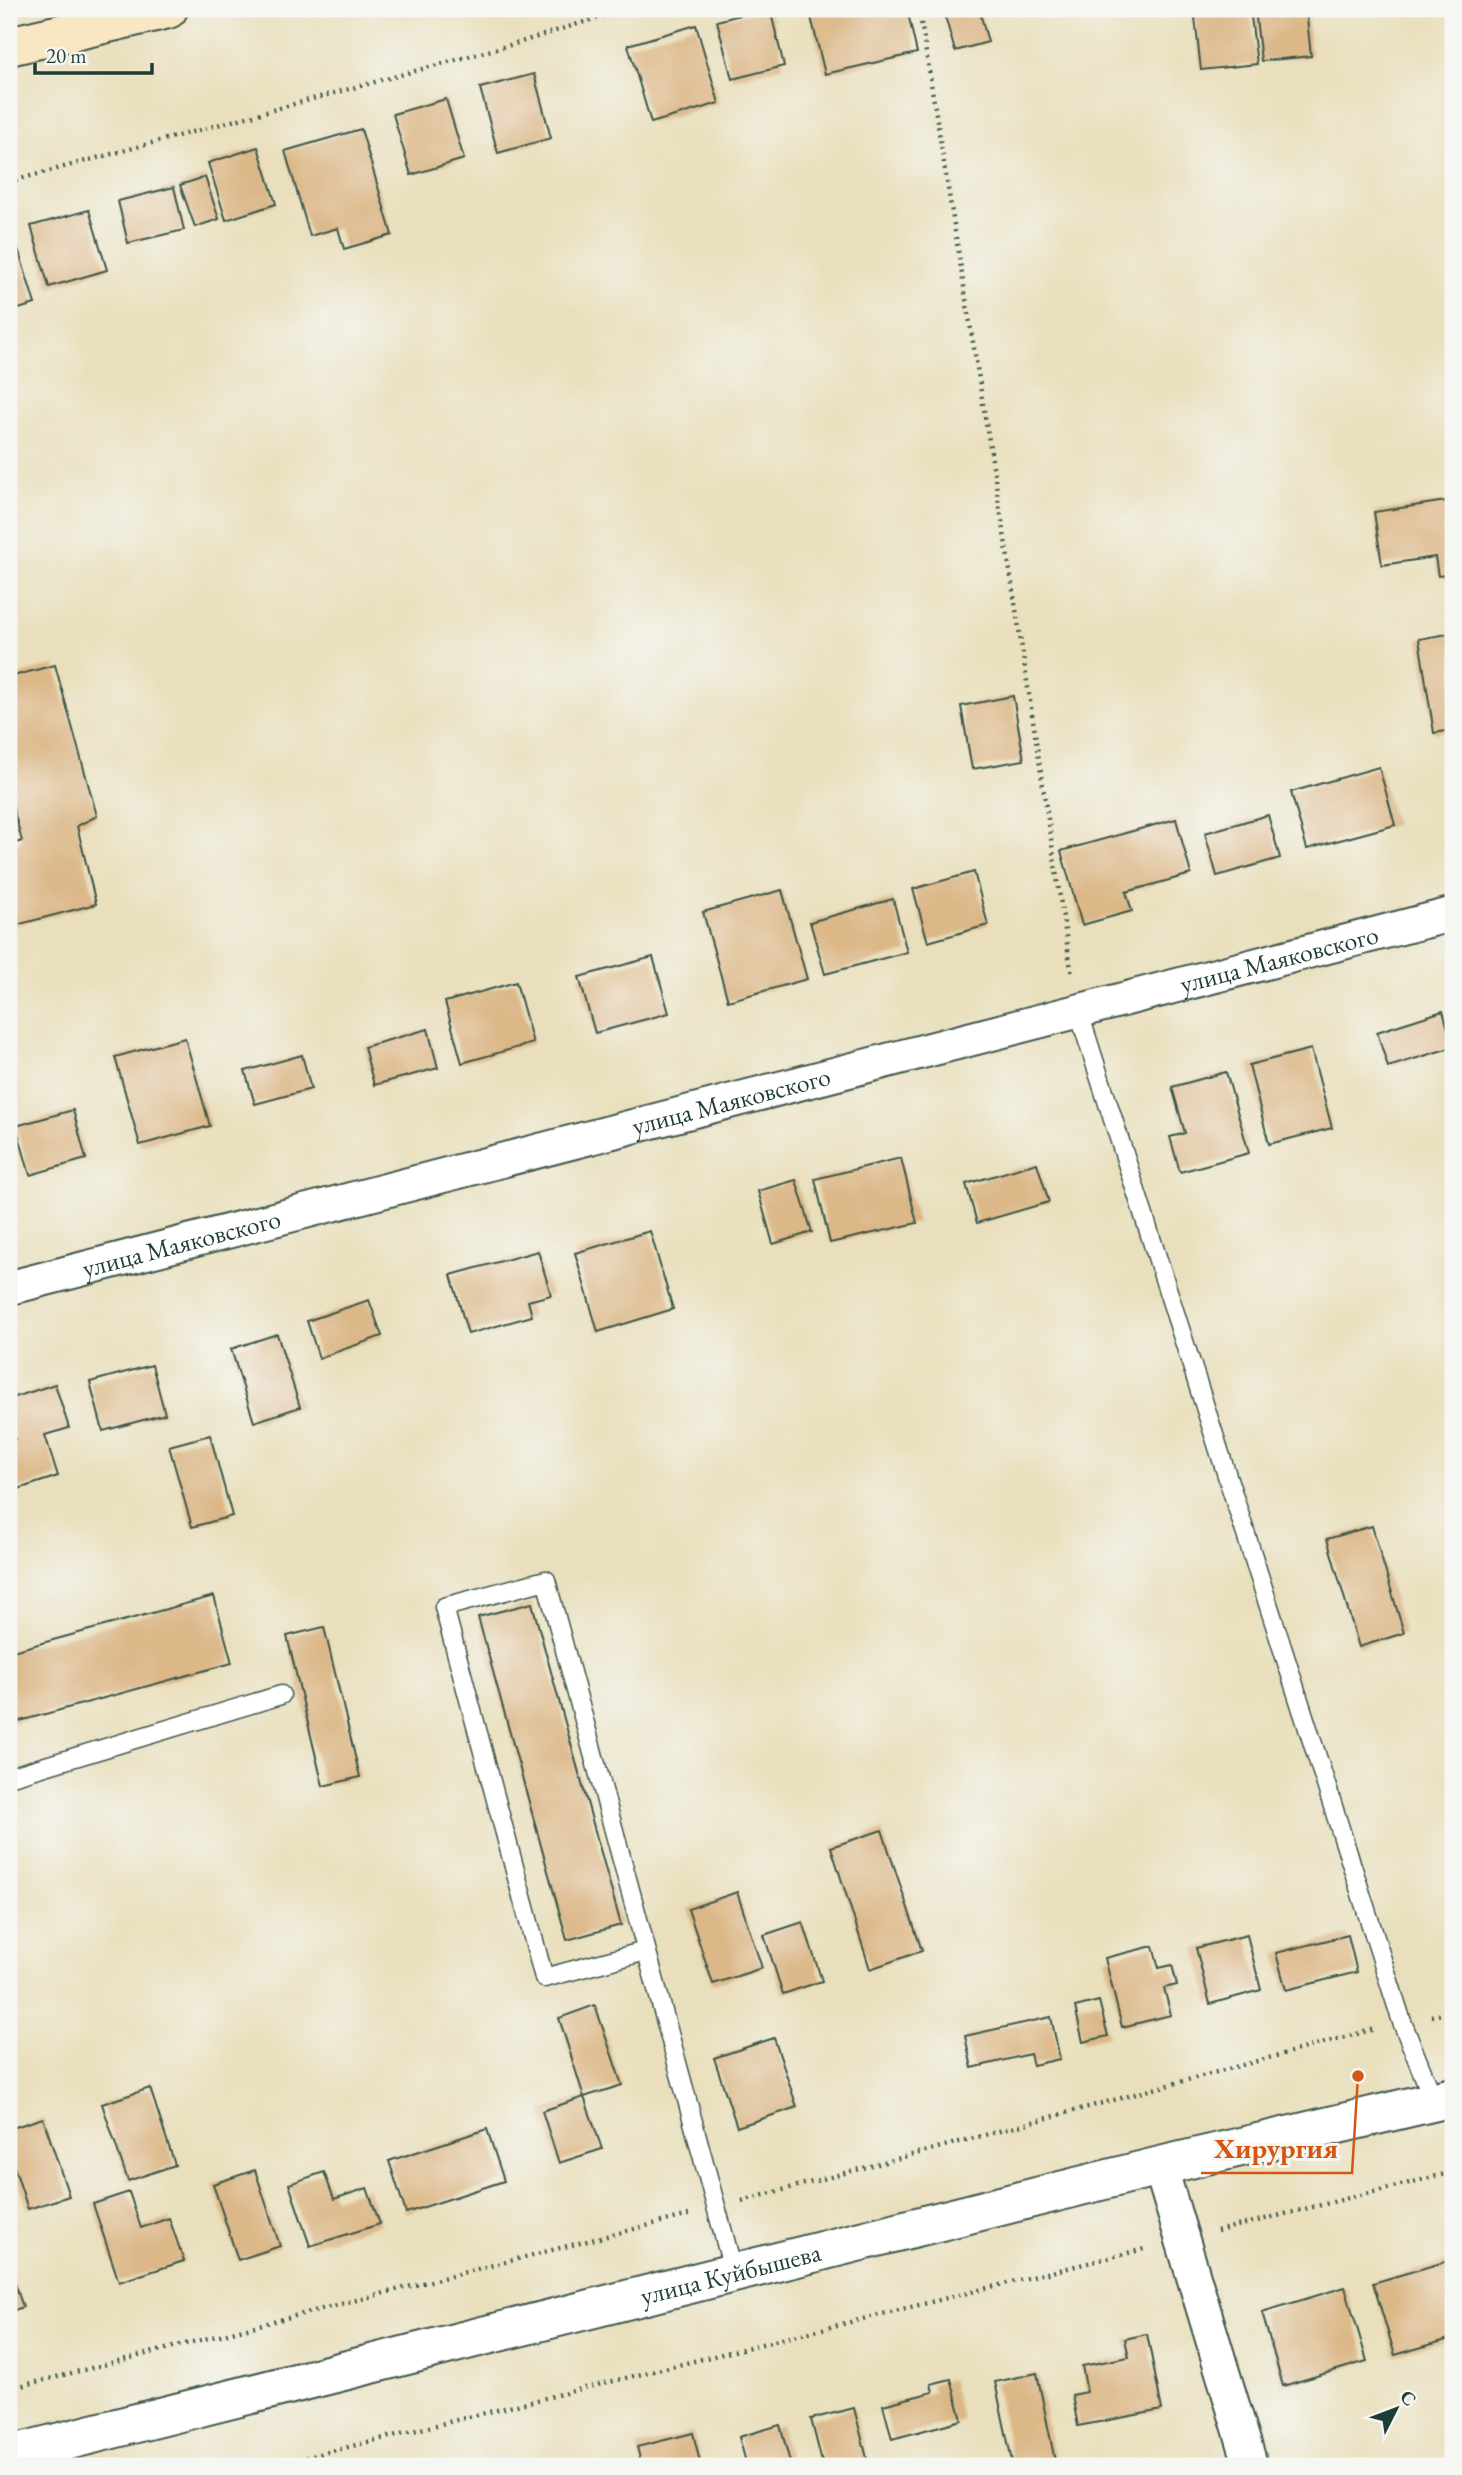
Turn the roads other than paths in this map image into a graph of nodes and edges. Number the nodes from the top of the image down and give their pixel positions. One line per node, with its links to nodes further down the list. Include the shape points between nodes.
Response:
1 (168, 9): 2 (main road)
2 (9, 46)
3 (1453, 914): 4 (street, улица Маяковского)
4 (1078, 1010): 5 (street, улица Маяковского); 9 (lane, via 1402,2022)
5 (9, 1288)
6 (281, 1695): 7 (lane)
7 (9, 1777)
8 (646, 1951): 8 (lane, via 546,1580 444,1607 544,1978); 11 (lane)
9 (1444, 2099): 10 (street, улица Куйбышева)
10 (1160, 2166): 11 (street, улица Куйбышева); 13 (street)
11 (734, 2273): 12 (street, улица Куйбышева)
12 (9, 2455)
13 (1251, 2466)

